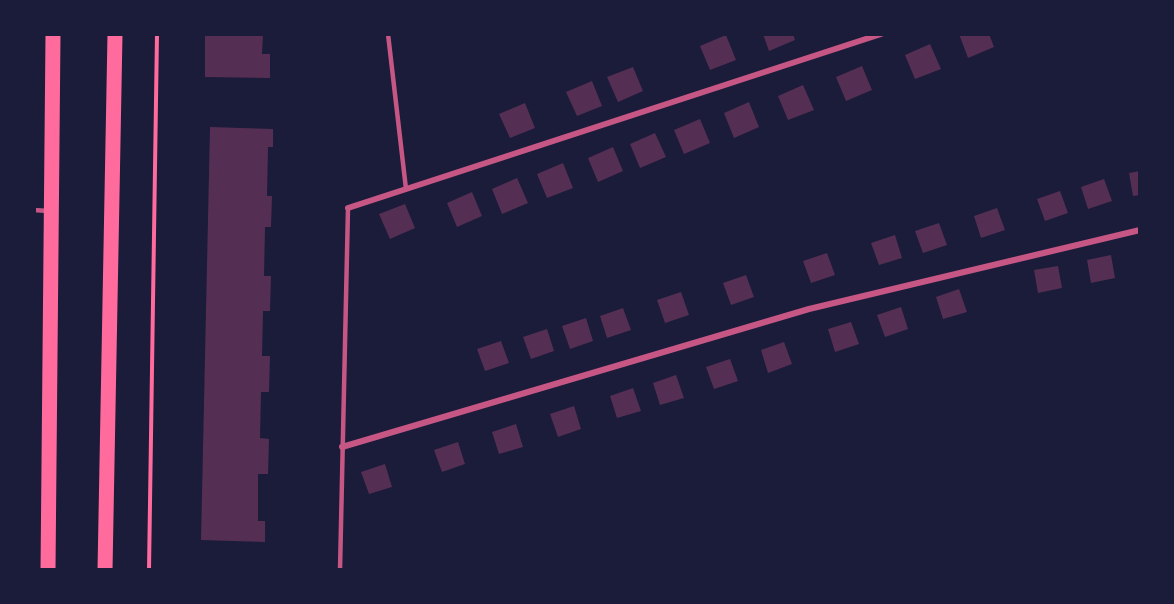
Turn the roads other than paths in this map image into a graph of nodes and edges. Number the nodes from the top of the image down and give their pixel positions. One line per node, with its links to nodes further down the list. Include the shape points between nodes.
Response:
1 (52, 34): 8 (main road)
2 (115, 34): 12 (main road)
3 (387, 34): 5 (lane)
4 (881, 34): 5 (street)
5 (406, 189): 6 (street)
6 (348, 208): 10 (lane)
7 (34, 210): 8 (lane)
8 (51, 211): 11 (main road)
9 (1140, 230): 10 (street, via 809,309)
10 (342, 447): 13 (lane)
11 (48, 570)
12 (105, 570)
13 (340, 570)

